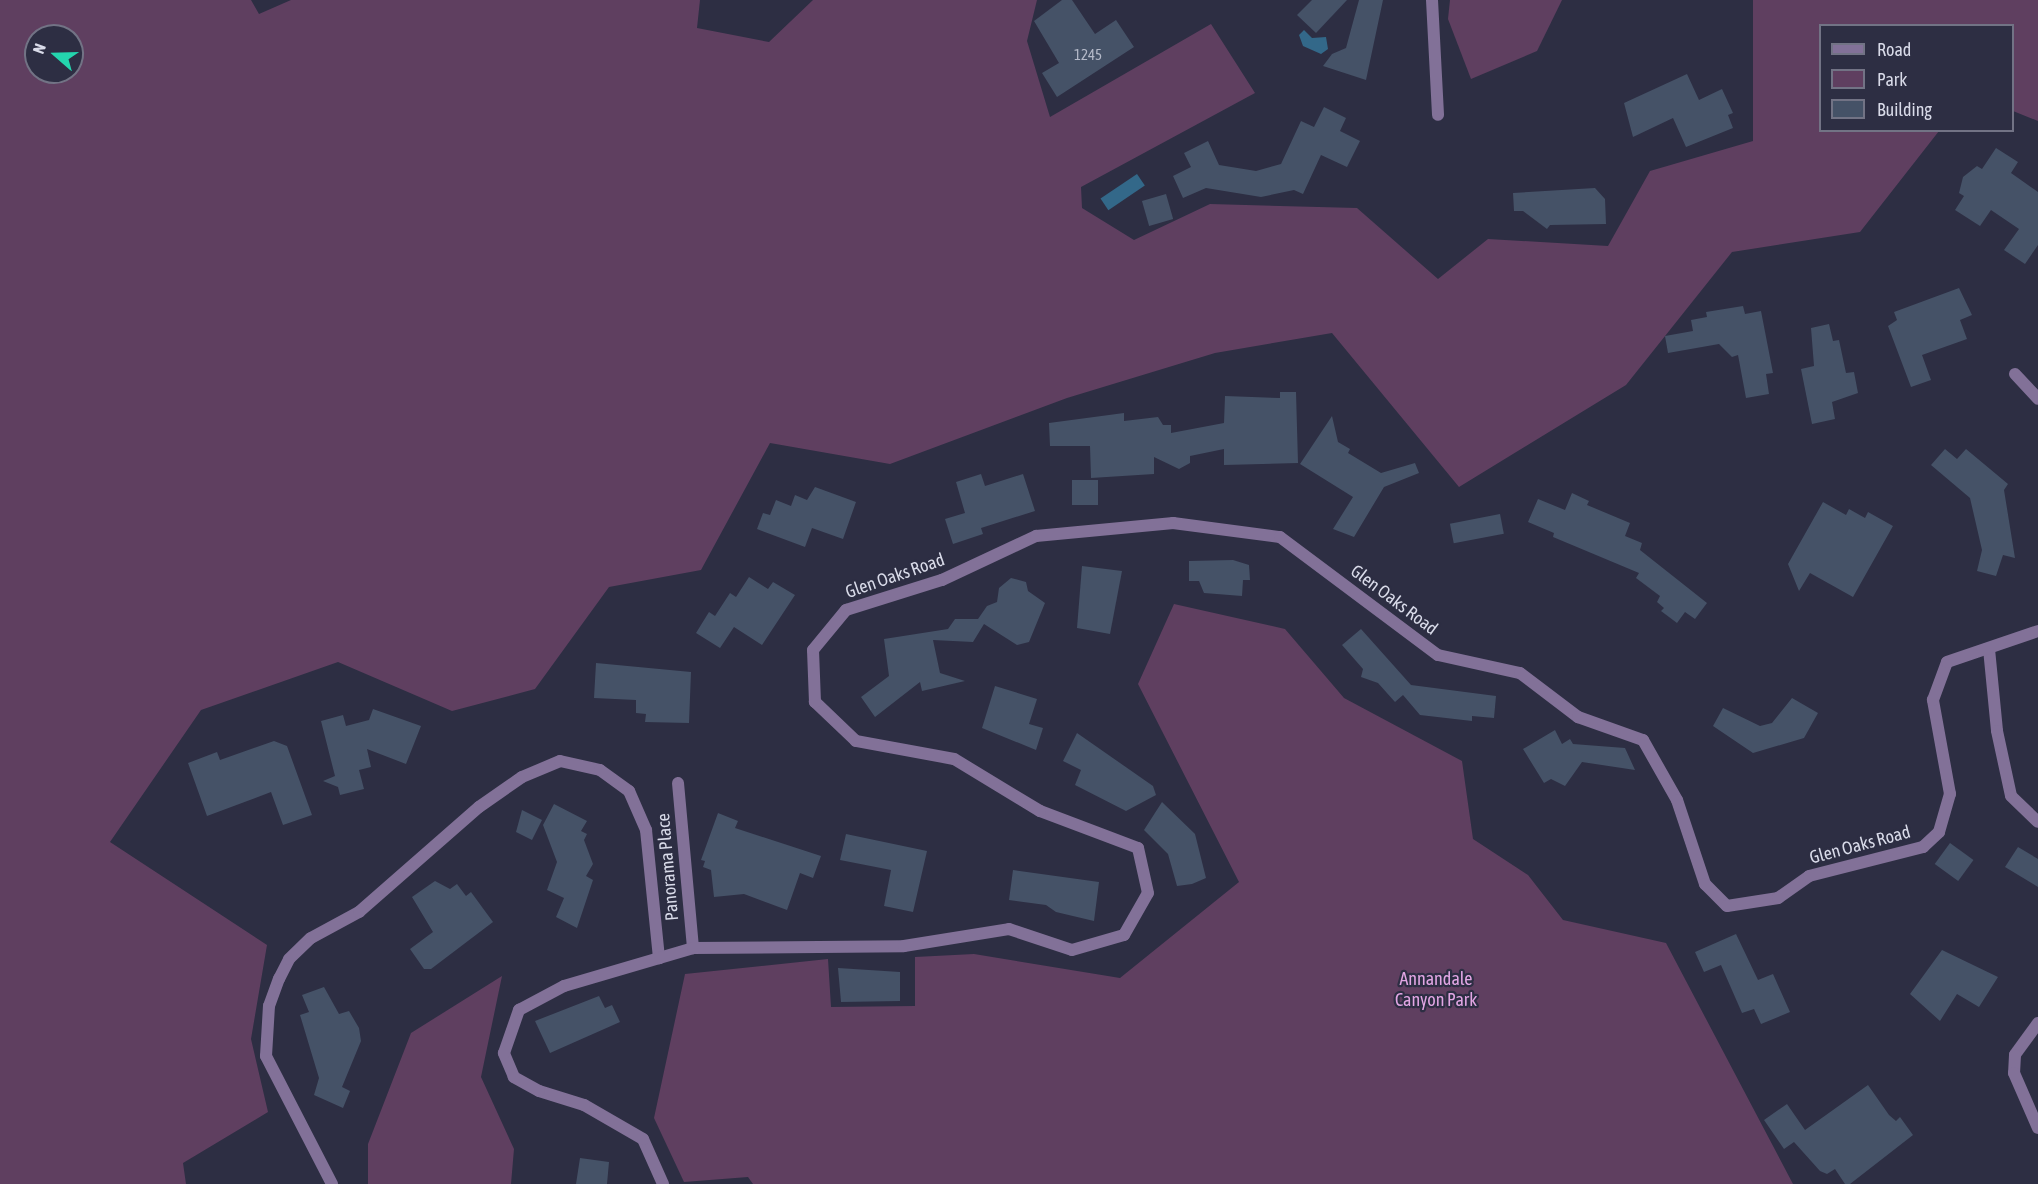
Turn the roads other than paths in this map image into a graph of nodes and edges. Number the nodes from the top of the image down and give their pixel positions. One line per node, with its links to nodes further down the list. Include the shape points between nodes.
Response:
1 (1432, 0): 2 (street)
2 (1438, 115)
3 (2015, 374): 4 (street)
4 (2033, 385): 5 (street)
5 (2038, 399)
6 (2038, 631): 7 (street, Glen Oaks Road)
7 (1989, 649): 9 (street, via 1997,731 2011,796); 10 (street, Glen Oaks Road, via 1947,662 1933,700 1950,794 1939,832 1923,847 1809,876 1778,898 1727,906 1705,884 1677,800 1643,740 1578,717 1520,673 1438,655 1280,537 1173,523 1036,536 942,580 846,610 813,650 815,702 856,741 954,759 1040,811 1138,848 1148,893 1124,935 1072,950 1009,929 904,946)
8 (678, 783): 10 (street, Panorama Place)
9 (2038, 822)
10 (693, 948): 11 (street, Glen Oaks Road)
11 (659, 958): 14 (street, via 646,830 629,790 600,770 560,761 522,777 479,807 359,912 311,938 289,959 279,979 269,1006 266,1056); 15 (street, Glen Oaks Road, via 564,986 519,1010 504,1053 514,1077 539,1091 585,1105 643,1139)
12 (2038, 1023): 13 (street, via 2014,1055 2014,1073)
13 (2038, 1128)
14 (332, 1184)
15 (663, 1184)

